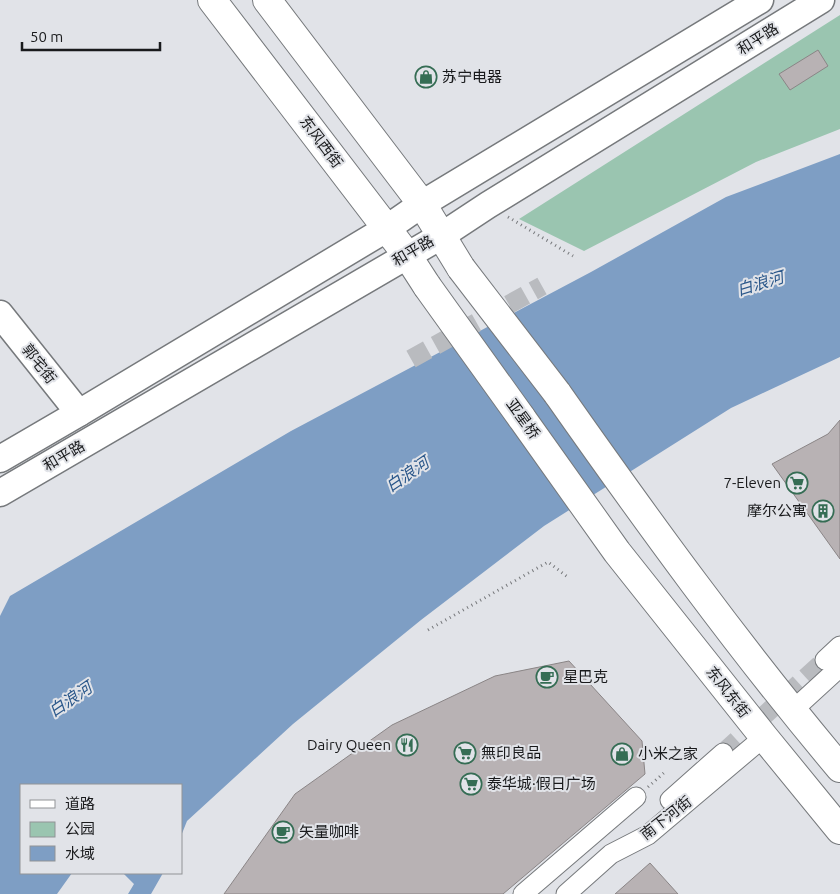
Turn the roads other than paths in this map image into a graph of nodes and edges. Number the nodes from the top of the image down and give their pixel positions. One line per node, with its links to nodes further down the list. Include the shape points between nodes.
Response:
1 (212, 0): 6 (main road, 东风西街)
2 (760, 0): 5 (main road, 和平路)
3 (271, 1): 5 (main road)
4 (813, 2): 7 (main road, 和平路)
5 (422, 204): 6 (main road, 和平路); 7 (main road)
6 (386, 228): 8 (main road, 东风西街); 11 (main road, 和平路)
7 (441, 236): 8 (main road, 和平路); 17 (main road, bridge, via 649,524)
8 (407, 255): 9 (main road, 东风西街); 13 (main road, 和平路)
9 (427, 286): 14 (main road, 亚星桥, bridge)
10 (0, 314): 11 (main road, 郭宅街)
11 (78, 413): 12 (main road, 和平路)
12 (0, 459)
13 (0, 493)
14 (617, 552): 18 (main road, 东风东街)
15 (840, 646): 16 (street)
16 (832, 663): 17 (street)
17 (792, 711): 20 (main road)
18 (764, 737): 22 (main road, 东风东街); 23 (street, 南下河街, via 648,836)
19 (723, 753): 23 (street)
20 (840, 768)
21 (636, 797): 24 (street)
22 (840, 830)
23 (611, 854): 25 (street, 南下河街)
24 (523, 894)
25 (566, 894)

